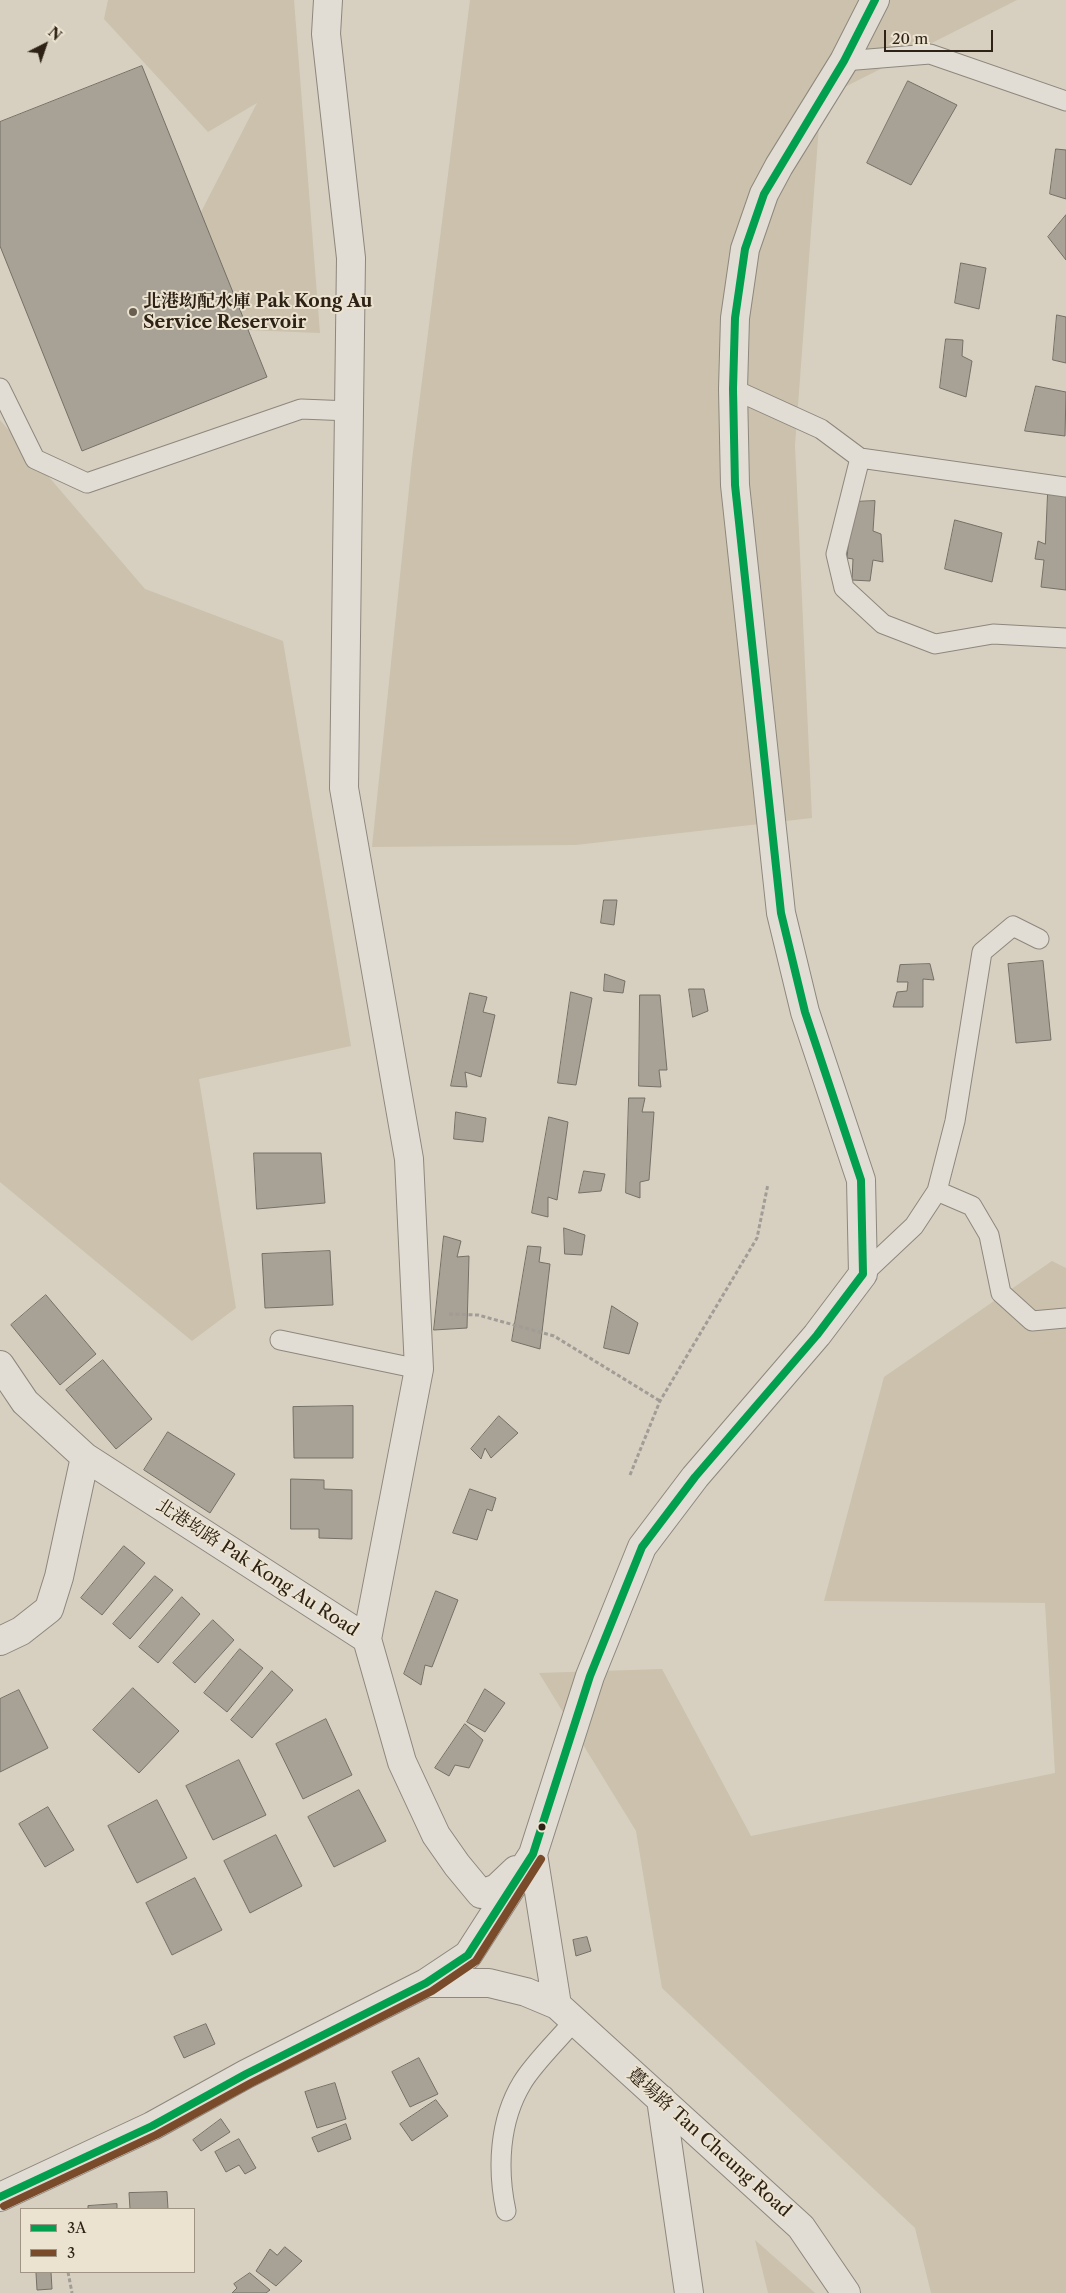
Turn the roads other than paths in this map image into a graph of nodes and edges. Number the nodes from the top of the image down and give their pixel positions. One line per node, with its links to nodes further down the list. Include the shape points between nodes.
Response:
1 (328, 0): 7 (street, via 326,34 351,258)
2 (876, 0): 3 (street)
3 (844, 61): 4 (lane, via 930,54); 6 (street, via 764,194 745,249 735,318)
4 (1066, 101)
5 (0, 388): 7 (lane, via 35,458 88,482 302,409)
6 (733, 389): 8 (lane, via 821,429); 13 (street, via 735,485 781,913 805,1012 861,1180)
7 (350, 411): 16 (street, via 344,788 409,1159)
8 (860, 458): 9 (lane); 10 (lane, via 836,554 844,588 883,624 935,644 993,634)
9 (1066, 487)
10 (1066, 638)
11 (1039, 939): 12 (lane, via 1013,926 982,952 955,1121)
12 (937, 1191): 13 (lane, via 914,1226); 14 (lane, via 972,1206 989,1235 1001,1293 1032,1321)
13 (863, 1274): 21 (street, via 817,1335 694,1477 642,1547 590,1676)
14 (1066, 1318)
15 (280, 1340): 16 (lane)
16 (419, 1369): 19 (street)
17 (2, 1372): 18 (street, 北港㘭路 Pak Kong Au Road, via 25,1402)
18 (85, 1457): 19 (street, 北港㘭路 Pak Kong Au Road); 20 (street, via 49,1609 21,1631)
19 (367, 1639): 21 (street, 北港㘭路 Pak Kong Au Road, via 402,1762 436,1835 457,1865 481,1894 497,1888)
20 (0, 1641)
21 (533, 1854): 22 (street, via 468,1955); 23 (street)
22 (426, 1984): 23 (street, 躉場路 Tan Cheung Road, via 488,1983 526,1992); 25 (street, via 246,2074 152,2126)
23 (566, 2013): 24 (street, 躉場路 Tan Cheung Road); 26 (lane, via 522,2083 504,2131 500,2161)
24 (661, 2099): 27 (street); 28 (street, 躉場路 Tan Cheung Road, via 801,2226)
25 (0, 2197)
26 (506, 2211)
27 (689, 2293)
28 (846, 2293)

